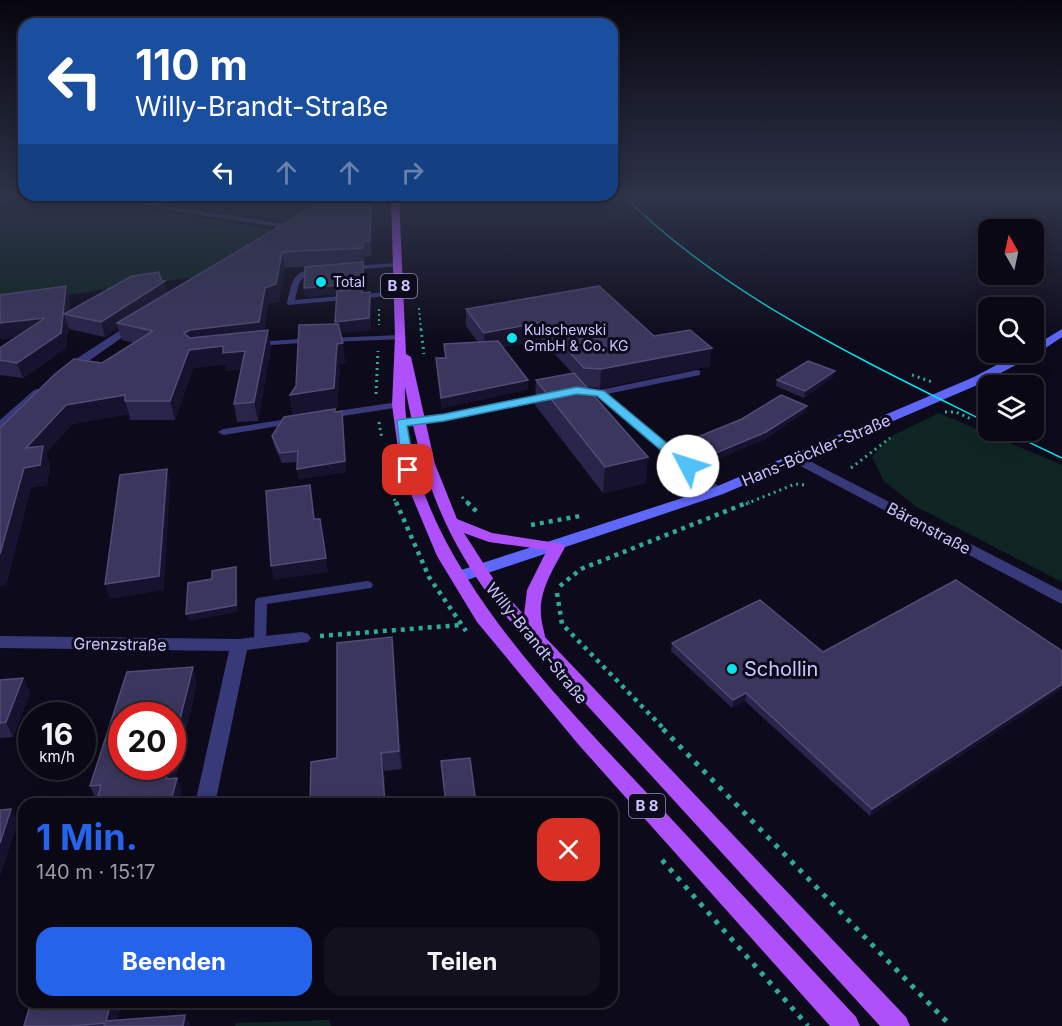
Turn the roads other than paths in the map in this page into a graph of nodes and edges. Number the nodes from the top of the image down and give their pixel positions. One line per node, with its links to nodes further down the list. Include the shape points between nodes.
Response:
1 (397, 245): 2 (main road, Willy-Brandt-Straße / B 8)
2 (398, 265): 3 (lane); 5 (main road, Willy-Brandt-Straße / B 8)
3 (345, 268)
4 (333, 269): 5 (lane, via 297,276 291,303)
5 (399, 293): 8 (main road, Willy-Brandt-Straße / B 8)
6 (143, 319): 21 (street, via 55,380)
7 (1062, 332): 9 (main road, Hans-Böckler-Straße)
8 (400, 337): 10 (lane); 16 (main road, Willy-Brandt-Straße / B 8); 19 (main road, B 8)
9 (1044, 344)
10 (242, 346)
11 (1011, 363): 23 (main road, Hans-Böckler-Straße)
12 (697, 373): 14 (lane)
13 (566, 393): 14 (lane)
14 (600, 393): 24 (lane)
15 (555, 395): 19 (lane)
16 (398, 405): 17 (lane); 20 (main road, Willy-Brandt-Straße / B 8)
17 (318, 417)
18 (306, 419): 22 (lane)
19 (420, 420): 20 (lane); 25 (main road, B 8, via 433,478)
20 (401, 423): 28 (main road, Willy-Brandt-Straße / B 8, via 408,470)
21 (0, 427)
22 (224, 432)
23 (796, 458): 24 (main road, Hans-Böckler-Straße); 30 (street, Bärenstraße)
24 (718, 491): 26 (main road, Hans-Böckler-Straße)
25 (452, 522): 26 (main road, via 489,537); 27 (main road, Willy-Brandt-Straße / B 8)
26 (557, 547): 27 (main road, Hans-Böckler-Straße); 33 (main road, via 530,605 531,621)
27 (479, 571): 28 (main road, Hans-Böckler-Straße); 33 (main road, Willy-Brandt-Straße / B 8, via 504,608)
28 (458, 578): 37 (main road, Willy-Brandt-Straße / B 8, via 483,618 585,739)
29 (367, 585): 34 (lane, via 261,601)
30 (1062, 598)
31 (302, 638): 34 (street, Grenzstraße)
32 (0, 642): 35 (street, Grenzstraße)
33 (540, 642): 38 (main road, Willy-Brandt-Straße / B 8)
34 (260, 643): 35 (street, Grenzstraße)
35 (239, 645): 36 (street)
36 (207, 798)
37 (847, 1026)
38 (897, 1026)

